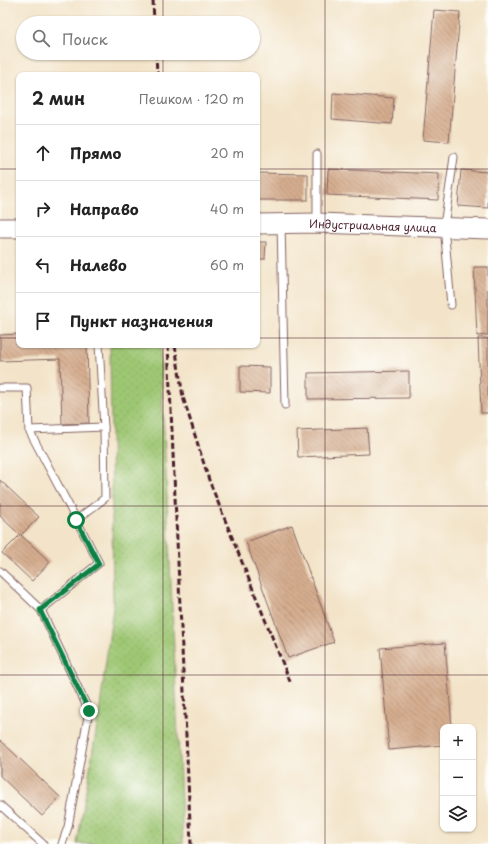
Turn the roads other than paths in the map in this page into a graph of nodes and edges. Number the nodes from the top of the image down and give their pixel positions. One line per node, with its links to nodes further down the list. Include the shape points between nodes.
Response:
1 (317, 154): 4 (lane)
2 (454, 157): 6 (lane)
3 (281, 223): 4 (main road, Индустриальная улица); 5 (main road, Индустриальная улица); 13 (lane)
4 (317, 223): 6 (main road, Индустриальная улица)
5 (260, 224)
6 (444, 226): 9 (main road, Индустриальная улица); 10 (lane)
7 (0, 228): 8 (main road)
8 (16, 228)
9 (488, 229)
10 (450, 305)
11 (99, 348): 14 (lane)
12 (0, 388): 15 (lane, via 26,388)
13 (285, 405)
14 (104, 427): 15 (lane); 16 (lane, via 105,498)
15 (29, 430): 16 (lane)
16 (76, 520): 18 (lane, via 99,564)
17 (0, 571): 18 (lane)
18 (40, 610): 21 (lane, via 89,711 68,827)
19 (0, 805): 20 (lane)
20 (43, 844)
21 (62, 844)

